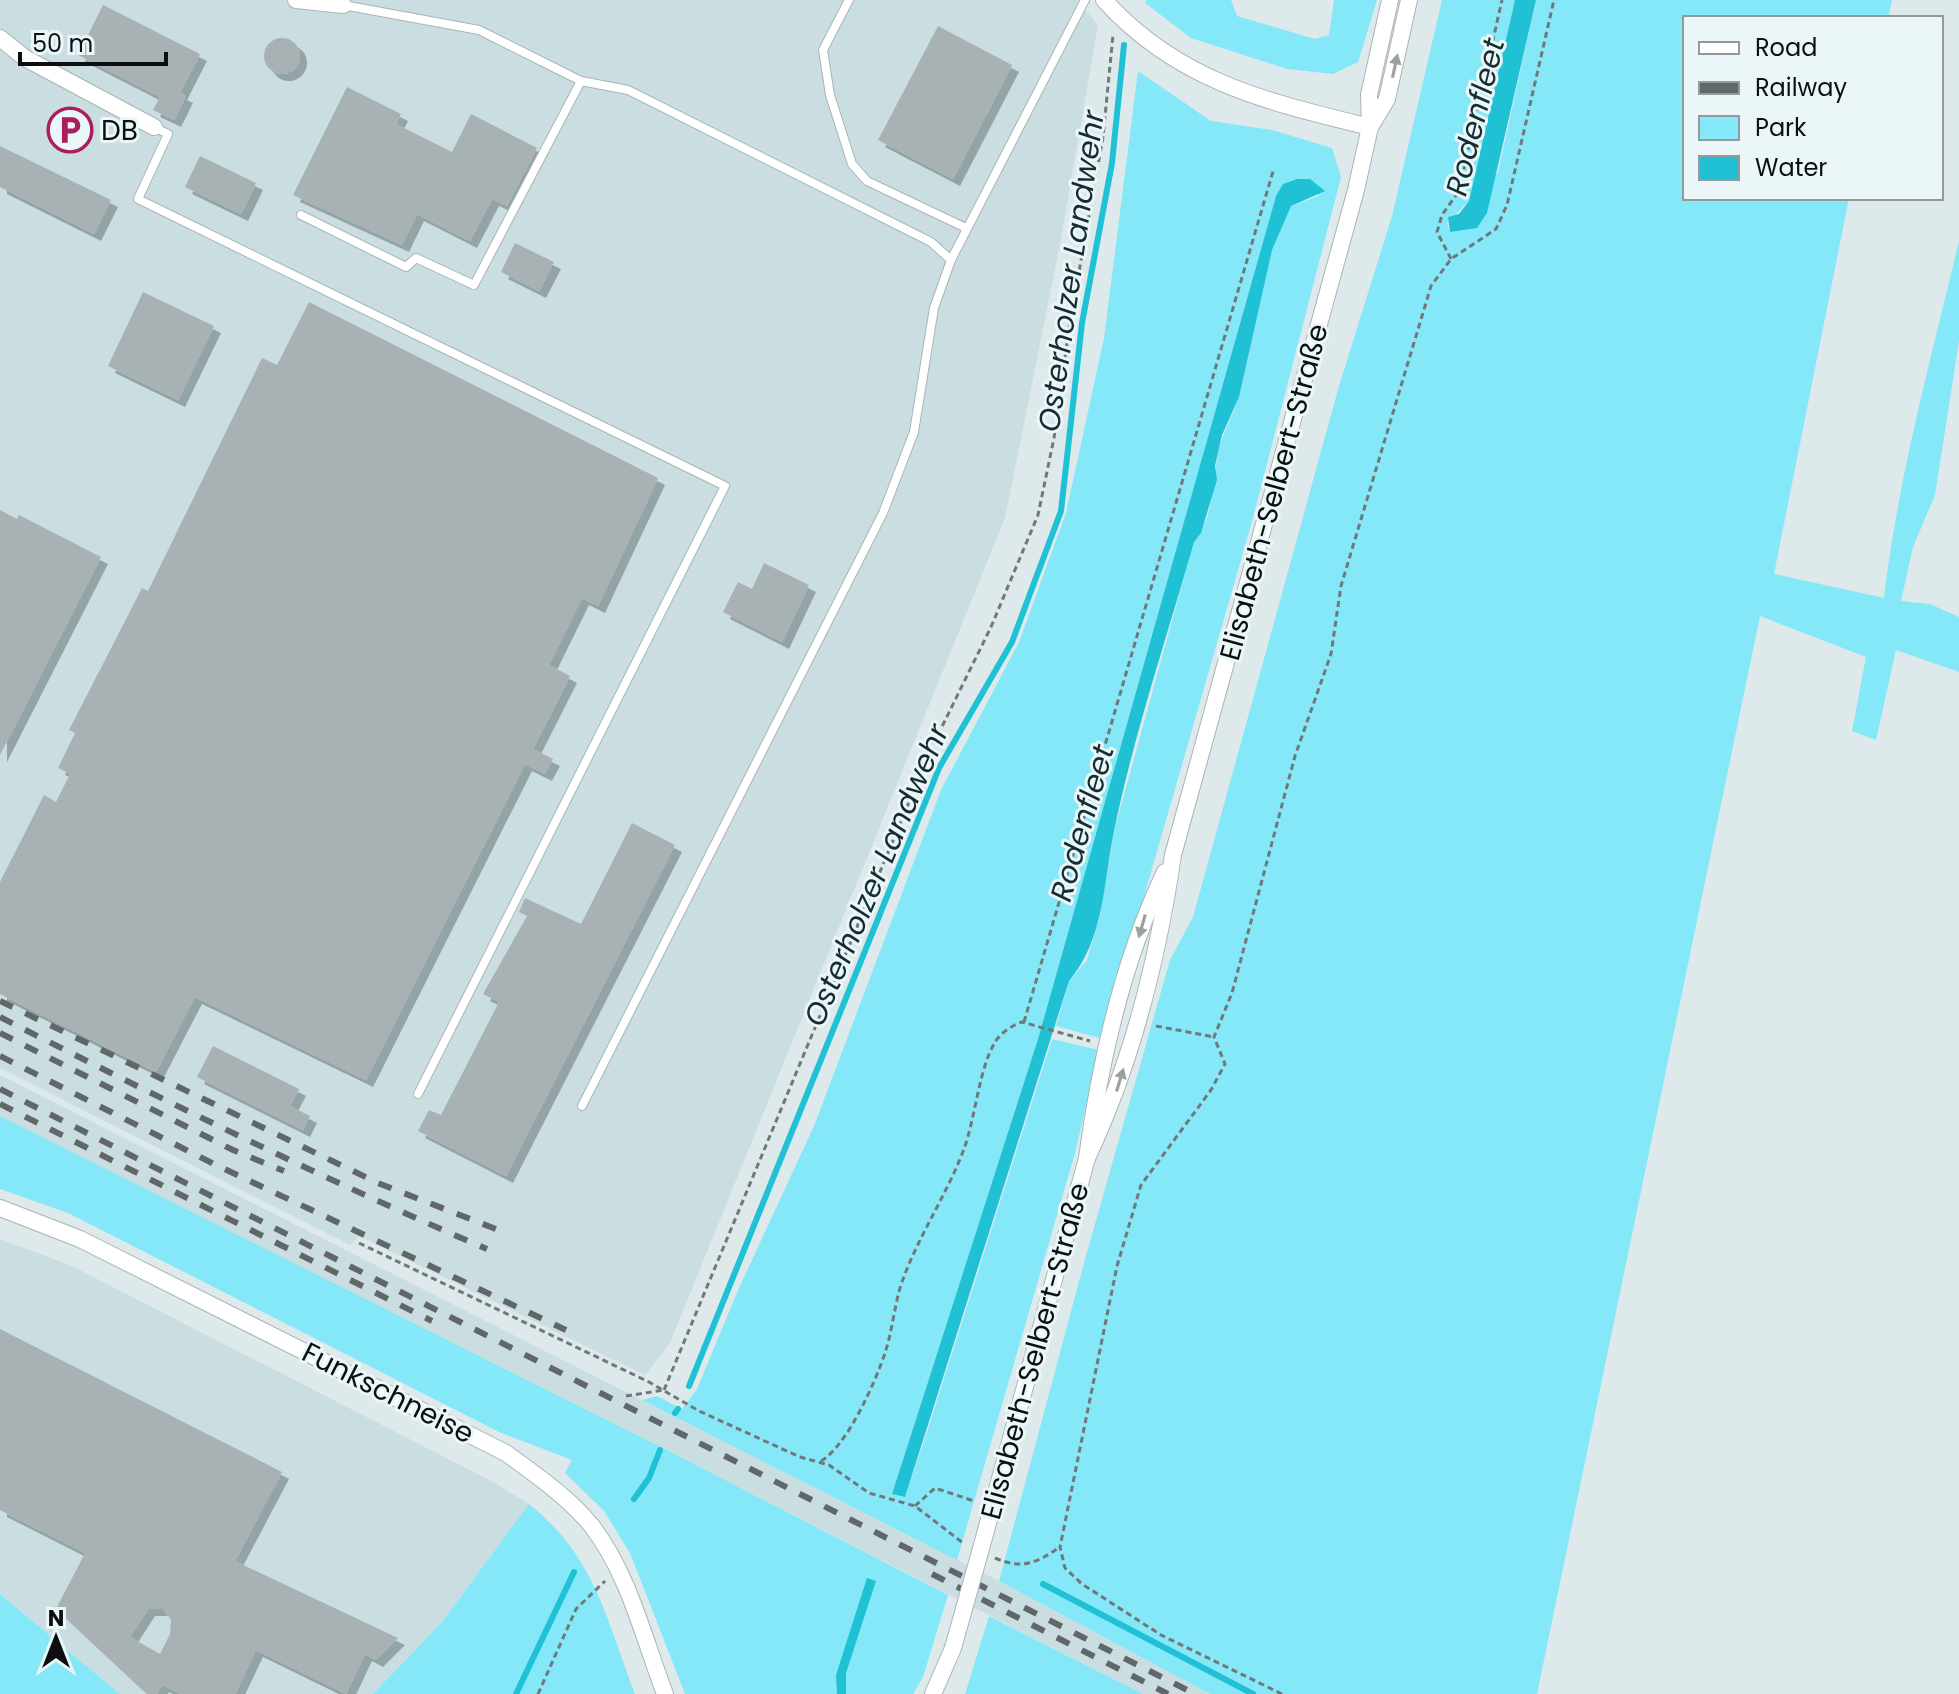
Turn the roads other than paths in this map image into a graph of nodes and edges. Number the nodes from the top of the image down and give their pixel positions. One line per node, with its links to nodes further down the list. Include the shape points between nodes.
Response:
1 (296, 0): 7 (street)
2 (849, 0): 13 (lane, via 823,50 830,95 852,164 867,181)
3 (1085, 0): 13 (lane)
4 (1390, 0): 11 (street, Elisabeth-Selbert-Straße, via 1369,95)
5 (1409, 0): 11 (street, Elisabeth-Selbert-Straße, one-way to 5, via 1387,99)
6 (1105, 2): 11 (street, via 1155,45 1225,88)
7 (343, 5): 9 (lane, via 479,30)
8 (0, 38): 10 (street, via 25,58)
9 (581, 81): 12 (lane, via 474,285 416,258 406,267); 14 (lane, via 628,90 931,242)
10 (154, 127): 16 (lane, via 168,134 138,199 725,486)
11 (1370, 127): 15 (street, Elisabeth-Selbert-Straße)
12 (301, 215)
13 (966, 228): 14 (lane)
14 (951, 260): 17 (lane, via 934,308 914,432 883,513)
15 (1173, 855): 18 (street, Elisabeth-Selbert-Straße, one-way to 15, via 1113,1104 1137,1022); 18 (street, Elisabeth-Selbert-Straße, one-way to 18, via 1147,909 1107,1047)
16 (418, 1094)
17 (582, 1106)
18 (1087, 1158): 21 (street, Elisabeth-Selbert-Straße, bridge, via 953,1648)
19 (0, 1208): 20 (street, Funkschneise, via 80,1239 506,1453 556,1489 590,1524 620,1575)
20 (665, 1694)
21 (933, 1694)

